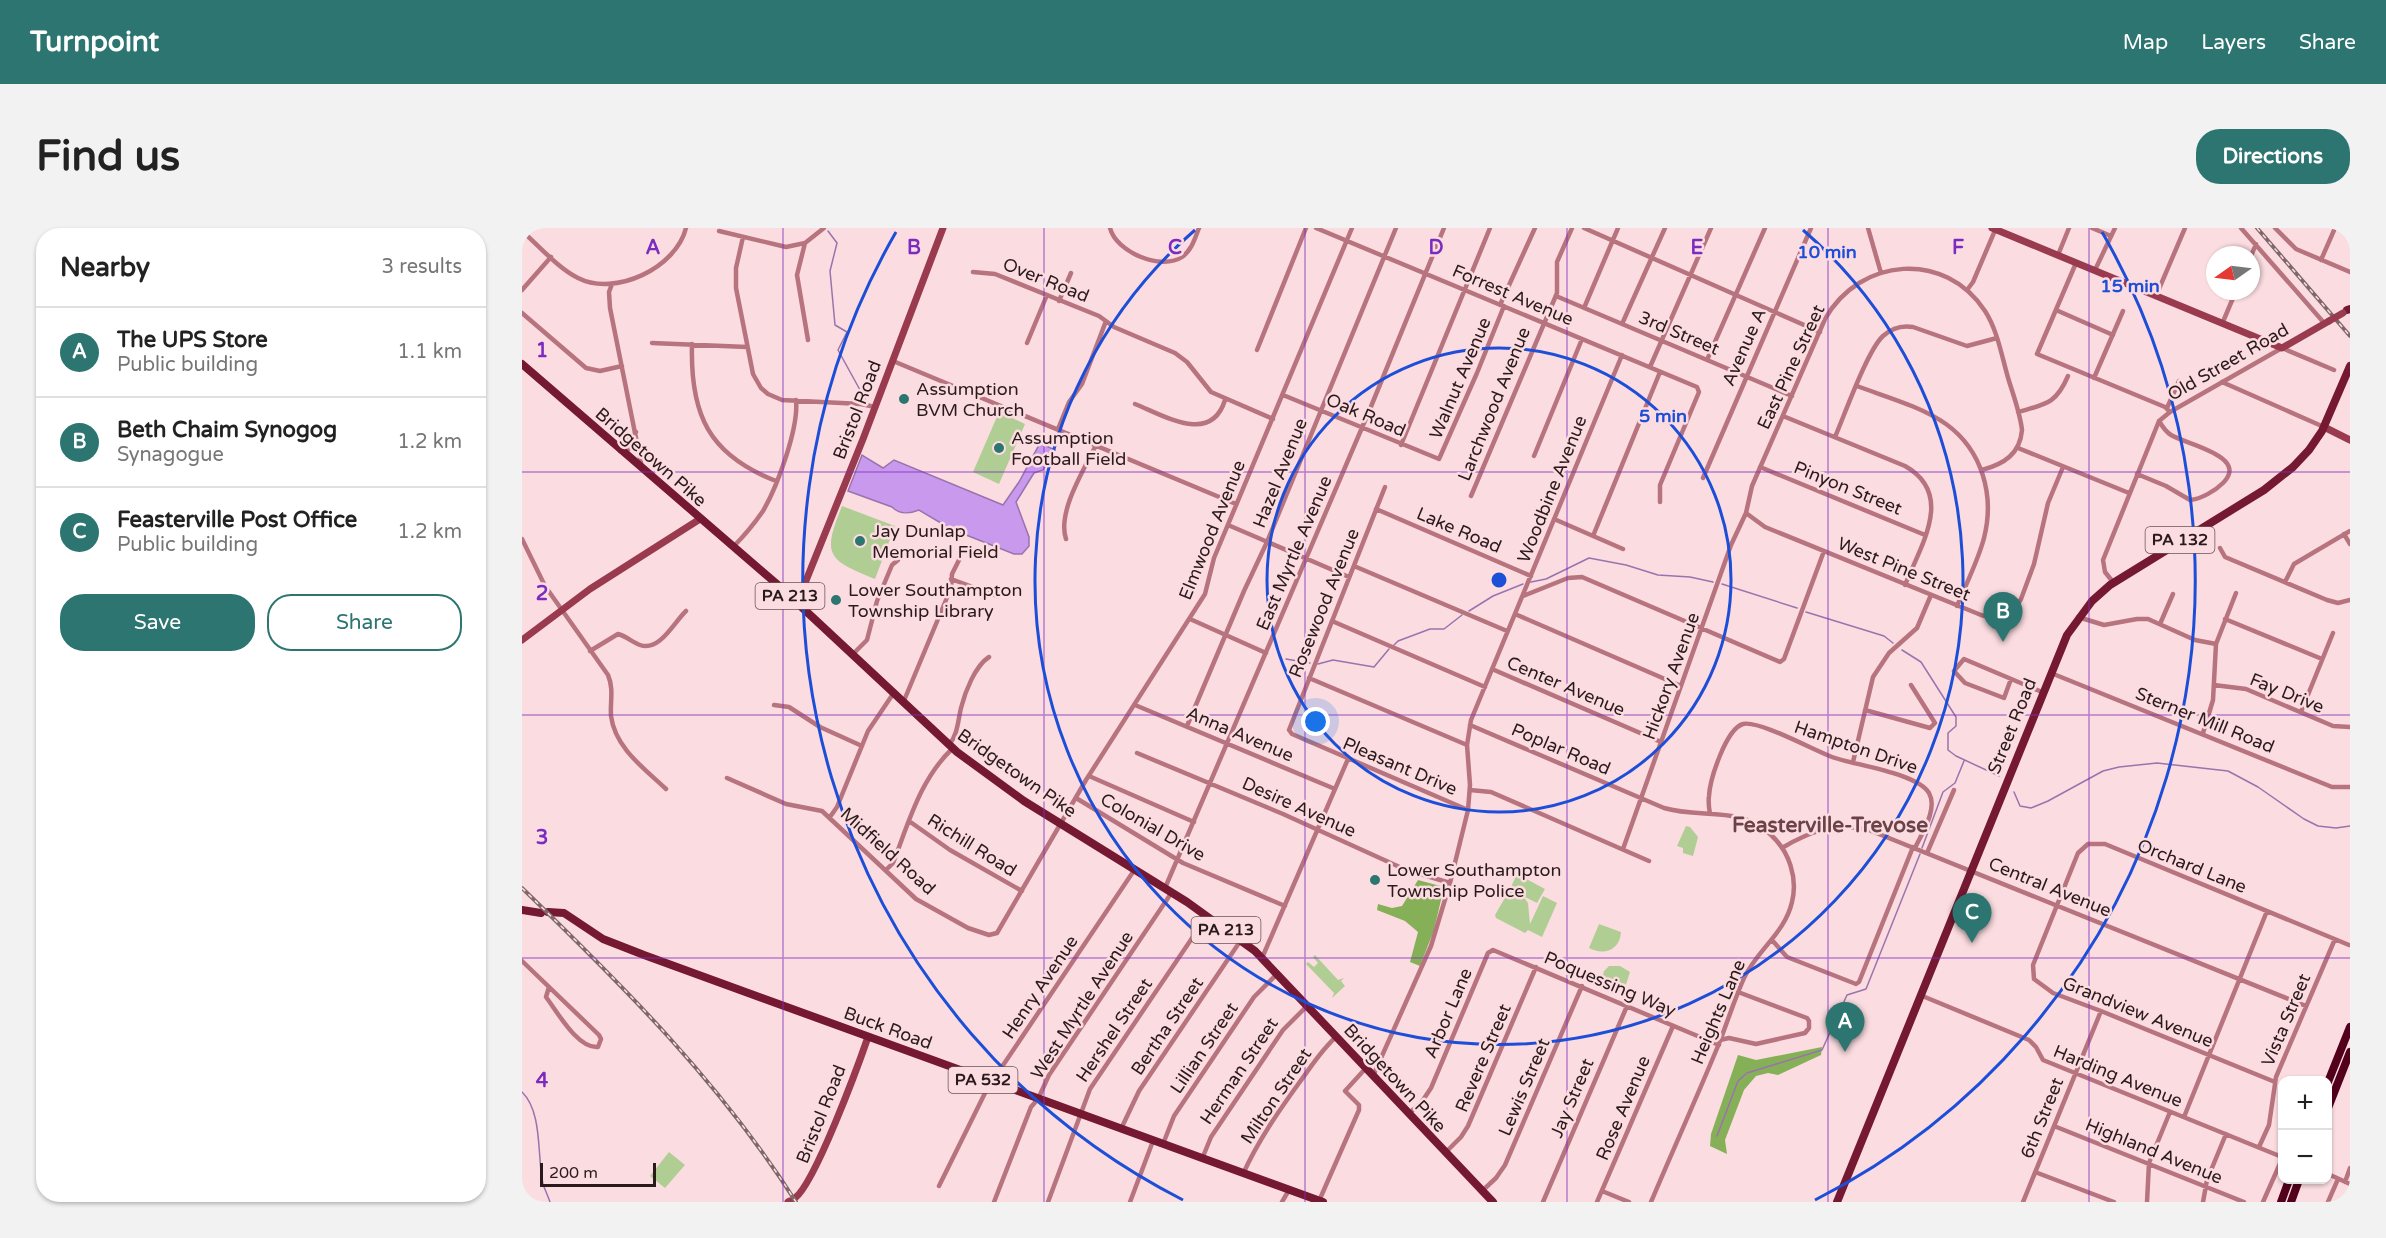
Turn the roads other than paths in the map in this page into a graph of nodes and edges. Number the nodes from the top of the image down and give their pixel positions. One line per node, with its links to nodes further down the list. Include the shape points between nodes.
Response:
1 (686, 228): 50 (street, via 680,245 664,264)
2 (824, 228): 35 (street)
3 (943, 228): 86 (main road, Bristol Road)
4 (1110, 228): 5 (street, via 1122,247 1166,263 1185,255)
5 (1199, 228)
6 (1306, 228): 83 (street)
7 (1316, 228): 34 (street, Forrest Avenue)
8 (1352, 228): 34 (street, Elmwood Avenue)
9 (1396, 228): 39 (street, Hazel Avenue)
10 (1444, 228): 48 (street, East Myrtle Avenue)
11 (1490, 228): 52 (street)
12 (1535, 228): 60 (street, Walnut Avenue)
13 (1572, 228): 56 (street, via 1557,262)
14 (1584, 228): 33 (street)
15 (1618, 228): 33 (street)
16 (1665, 228): 40 (street)
17 (1711, 228): 49 (street)
18 (1765, 228): 54 (street)
19 (1811, 228): 64 (street, Avenue A)
20 (1868, 228): 47 (street)
21 (1994, 228): 37 (main road); 53 (street)
22 (2069, 228): 37 (street)
23 (2092, 228): 31 (street)
24 (2115, 228): 31 (street)
25 (2185, 228): 57 (street)
26 (2241, 228): 36 (street)
27 (2275, 228): 41 (street, via 2290,244)
28 (2335, 228): 41 (street)
29 (522, 231): 38 (street)
30 (719, 231): 32 (street)
31 (2111, 236): 43 (street)
32 (743, 237): 35 (street, via 781,246); 81 (street, via 735,275)
33 (1613, 240): 40 (street); 61 (street)
34 (1347, 241): 39 (street, Forrest Avenue); 99 (street, Elmwood Avenue)
35 (805, 243): 76 (street, via 797,275)
36 (2256, 244): 69 (street)
37 (2058, 255): 42 (main road)
38 (551, 257): 50 (street, via 578,278); 51 (street)
39 (1384, 257): 48 (street, Forrest Avenue); 105 (street, Hazel Avenue)
40 (1652, 257): 49 (street); 70 (street)
41 (2321, 260): 45 (street)
42 (2076, 263): 43 (main road); 62 (street)
43 (2095, 270): 57 (main road)
44 (974, 272): 55 (street, Over Road, via 995,274)
45 (2350, 272)
46 (1071, 273): 59 (street)
47 (1881, 273): 53 (street, East Pine Street, via 1903,268 1926,270 1948,277); 72 (street, East Pine Street, via 1862,280 1843,295)
48 (1426, 274): 52 (street, Forrest Avenue); 112 (street, East Myrtle Avenue)
49 (1691, 274): 54 (street); 77 (street)
50 (612, 284): 88 (street, via 610,308)
51 (522, 290)
52 (1465, 290): 60 (street, Forrest Avenue); 117 (street)
53 (1967, 290): 74 (street, East Pine Street, via 1988,315)
54 (1736, 294): 64 (street); 85 (street)
55 (1047, 295): 59 (street, Over Road); 79 (street)
56 (1556, 296): 61 (street, 3rd Street); 68 (street, Larchwood Avenue)
57 (2156, 296): 71 (main road)
58 (2232, 300): 71 (street)
59 (1059, 301): 67 (street, Over Road)
60 (1502, 305): 68 (street, Forrest Avenue); 122 (street, Walnut Avenue, via 1478,373)
61 (1584, 308): 70 (street, 3rd Street)
62 (2056, 310): 73 (street); 95 (street, via 2037,354)
63 (2348, 310): 69 (main road, Old Street Road, bridge)
64 (1775, 311): 72 (street); 94 (street, Avenue A)
65 (2123, 311): 73 (street)
66 (522, 313): 88 (street, via 586,368 600,371)
67 (1106, 321): 102 (street, Over Road, via 1180,355 1206,388); 113 (street, via 1082,384)
68 (1543, 322): 75 (street, Forrest Avenue); 132 (street, Larchwood Avenue)
69 (2327, 323): 82 (main road, Old Street Road)
70 (1622, 324): 77 (street, 3rd Street)
71 (2222, 324): 82 (main road)
72 (1820, 332): 100 (street, East Pine Street)
73 (2113, 335): 95 (street)
74 (1997, 338): 98 (street, via 1966,346 1913,327 1894,328 1878,342); 107 (street, East Pine Street)
75 (1582, 339): 84 (street, Forrest Avenue); 121 (street)
76 (808, 340)
77 (1662, 341): 85 (street, 3rd Street); 90 (street)
78 (652, 343): 80 (street)
79 (1027, 343)
80 (692, 344): 81 (street); 129 (street, via 692,372 702,418 710,435 741,464)
81 (747, 347): 101 (street, via 760,388 777,398)
82 (2282, 348): 91 (street); 97 (street, Old Street Road)
83 (1257, 350)
84 (1622, 355): 90 (street, Forrest Avenue); 138 (street, Woodbine Avenue)
85 (1707, 360): 94 (street, 3rd Street)
86 (892, 361): 104 (main road, Bristol Road); 113 (street)
87 (522, 364): 120 (main road, Bridgetown Pike / PA 213)
88 (622, 366): 114 (street)
89 (2350, 366): 111 (main road, Street Road / PA 132)
90 (1650, 367): 92 (street, Forrest Avenue)
91 (2334, 370)
92 (1660, 372): 133 (street, Forrest Avenue, via 1698,389 1660,485); 143 (street)
93 (2068, 376): 107 (street, via 2053,399)
94 (1746, 377): 100 (street, 3rd Street); 128 (street, Avenue A)
95 (2094, 378): 106 (street)
96 (2179, 381): 106 (street)
97 (2222, 382): 106 (street, Old Street Road); 111 (street)
98 (1857, 386): 115 (street); 125 (street, via 1945,423 1968,444)
99 (1283, 395): 105 (street, Oak Road); 109 (street, Elmwood Avenue)
100 (1792, 396): 108 (street, East Pine Street)
101 (796, 400): 104 (street); 129 (street, via 795,428)
102 (1225, 400): 103 (street, via 1216,418 1198,425); 109 (street, Over Road)
103 (1135, 404)
104 (875, 407): 168 (main road, Bristol Road)
105 (1320, 410): 112 (street, Oak Road); 146 (street, Hazel Avenue)
106 (2168, 410): 110 (street, Old Street Road)
107 (2018, 412): 119 (street, East Pine Street, via 2022,430)
108 (1783, 416): 115 (street); 123 (street, East Pine Street)
109 (1273, 419): 134 (street, Elmwood Avenue)
110 (2159, 422): 127 (street, Old Street Road); 127 (street, via 2172,435 2220,455 2226,461 2227,476 2203,496 2190,500)
111 (2324, 426): 116 (main road); 159 (main road, Street Road / PA 132, via 2302,459 2274,483)
112 (1362, 428): 117 (street, Oak Road); 152 (street, East Myrtle Avenue)
113 (1058, 429): 118 (street)
114 (636, 432): 120 (street, via 635,442); 126 (street)
115 (1835, 437): 141 (street, via 1916,472 1932,500)
116 (2350, 440)
117 (1401, 445): 122 (street, Oak Road)
118 (1096, 446): 134 (street); 144 (street, via 1070,499 1063,527)
119 (2018, 448): 124 (street); 125 (street, via 2000,464)
120 (622, 452): 126 (main road, Bridgetown Pike / PA 213)
121 (1534, 456)
122 (1439, 459)
123 (1760, 467): 136 (street, East Pine Street); 141 (street, Pinyon Street)
124 (2063, 467): 131 (street); 169 (street, West Pine Street, via 2018,606 2007,615 1993,618)
125 (1982, 470): 169 (street, via 1988,495 1988,522)
126 (643, 471): 137 (main road, Bridgetown Pike / PA 213)
127 (2137, 474): 131 (street, Old Street Road)
128 (1703, 478)
129 (776, 481): 148 (street, via 764,509)
130 (1384, 487): 135 (street, Rosewood Avenue)
131 (2128, 494): 159 (street, Old Street Road, via 2103,560 2105,572)
132 (1471, 496)
133 (1660, 502)
134 (1236, 504): 139 (street, Elmwood Avenue)
135 (1376, 509): 155 (street, Rosewood Avenue); 156 (street, Lake Road)
136 (1746, 513): 151 (street, West Pine Street, via 1765,527); 178 (street, Hickory Avenue)
137 (700, 519): 148 (main road, Bridgetown Pike / PA 213); 170 (main road)
138 (1554, 519): 143 (street); 156 (street, Woodbine Avenue)
139 (1228, 525): 146 (street); 174 (street, Elmwood Avenue, via 1205,594)
140 (2350, 531): 142 (street)
141 (1926, 534): 161 (street)
142 (2344, 534): 147 (street); 160 (street, via 2294,564)
143 (1593, 536): 150 (street)
144 (1066, 538)
145 (522, 539): 170 (street)
146 (1267, 542): 152 (street); 181 (street, Hazel Avenue)
147 (2350, 544)
148 (733, 547): 168 (main road, Bridgetown Pike / PA 213)
149 (2220, 548): 160 (street, via 2225,557)
150 (1623, 549)
151 (1824, 551): 161 (street, West Pine Street); 178 (street, via 1782,661)
152 (1306, 558): 157 (street); 185 (street, East Myrtle Avenue)
153 (898, 560): 186 (street, via 892,565 877,601 867,640)
154 (958, 560): 158 (street)
155 (1354, 566): 157 (street, Rosewood Avenue); 179 (street)
156 (1531, 576): 166 (street, Woodbine Avenue)
157 (1349, 577): 176 (street, Rosewood Avenue)
158 (951, 579): 165 (street); 199 (street, via 951,588)
159 (2113, 582): 173 (main road, Street Road / PA 132)
160 (2285, 582): 167 (street, via 2327,600)
161 (1905, 585): 164 (street, West Pine Street)
162 (2236, 593): 175 (street)
163 (2173, 594): 177 (street)
164 (1931, 595): 169 (street, West Pine Street); 202 (street, via 1917,628 1878,667)
165 (997, 596)
166 (1523, 596): 172 (street, Woodbine Avenue); 178 (street, via 1578,576)
167 (2350, 600)
168 (797, 603): 186 (main road, Bridgetown Pike / PA 213)
169 (1958, 606)
170 (561, 609): 182 (main road); 184 (street)
171 (686, 611): 184 (street, via 655,644 639,644 618,634)
172 (1515, 614): 179 (street, Woodbine Avenue); 196 (street)
173 (2079, 617): 177 (street, via 2104,625 2137,618); 190 (main road, Street Road / PA 132)
174 (1190, 619): 181 (street); 201 (street, Elmwood Avenue)
175 (2225, 619): 183 (street); 188 (street)
176 (1332, 621): 191 (street, Rosewood Avenue); 195 (street, Center Avenue)
177 (2160, 624): 183 (street, via 2195,640)
178 (1702, 629): 196 (street, Hickory Avenue)
179 (1508, 632): 189 (street, Woodbine Avenue)
180 (2333, 633): 188 (street)
181 (1226, 635): 185 (street); 205 (street, Hazel Avenue)
182 (522, 640)
183 (2216, 644): 194 (street)
184 (590, 651): 221 (street, via 609,679 611,716 618,739)
185 (1266, 653): 210 (street, East Myrtle Avenue)
186 (852, 655): 198 (main road, Bridgetown Pike / PA 213)
187 (989, 657): 213 (street, via 979,666 963,700)
188 (2322, 659): 203 (street)
189 (1492, 669): 195 (street, Woodbine Avenue); 209 (street, Center Avenue)
190 (2050, 672): 197 (main road, Street Road / PA 132); 208 (street, Sterner Mill Road)
191 (1309, 678): 207 (street, Rosewood Avenue); 211 (street)
192 (2012, 679): 192 (street, via 1964,659 1954,671 1965,683 2004,698); 197 (street)
193 (1911, 685): 202 (street, via 1935,723 1930,728)
194 (2214, 685): 203 (street, Fay Drive, via 2246,689); 208 (street, via 2210,715)
195 (1485, 687): 204 (street, Woodbine Avenue)
196 (1681, 687): 209 (street, Hickory Avenue)
197 (2042, 692): 242 (main road, Street Road / PA 132)
198 (893, 694): 199 (main road, Bridgetown Pike / PA 213); 212 (street, via 872,723)
199 (903, 703): 213 (main road, Bridgetown Pike / PA 213)
200 (774, 705): 212 (street, via 789,707 820,727)
201 (1135, 705): 205 (street, Anna Avenue); 217 (street, Elmwood Avenue)
202 (1865, 710): 216 (street)
203 (2301, 712): 206 (street, Fay Drive, via 2333,726)
204 (1470, 725): 211 (street, Woodbine Avenue); 226 (street, Poplar Road)
205 (1187, 726): 210 (street, Anna Avenue)
206 (2350, 727)
207 (1289, 730): 215 (street, Pleasant Drive)
208 (2202, 734): 220 (street, Sterner Mill Road, via 2332,787)
209 (1661, 742): 226 (street, Hickory Avenue)
210 (1227, 744): 219 (street, East Myrtle Avenue); 222 (street, Anna Avenue)
211 (1467, 745): 223 (street, Woodbine Avenue)
212 (862, 746): 229 (street)
213 (951, 746): 230 (street, via 930,774); 232 (main road, Bridgetown Pike / PA 213, via 989,777)
214 (1137, 753): 219 (street, Desire Avenue)
215 (1348, 759): 222 (street); 227 (street, Pleasant Drive)
216 (1853, 762): 228 (street, Hampton Drive, via 1756,724 1742,724 1728,736 1712,781); 235 (street, Hampton Drive, via 1886,770 1926,789 1932,806)
217 (1089, 776): 225 (street, Elmwood Avenue); 231 (street)
218 (727, 778): 229 (street, Midfield Road, via 786,804 817,809)
219 (1210, 783): 231 (street, East Myrtle Avenue); 233 (street, Desire Avenue)
220 (2350, 787)
221 (666, 789)
222 (1335, 789): 233 (street)
223 (1470, 790): 227 (street, Woodbine Avenue); 236 (street, Pleasant Drive, via 1491,792)
224 (1954, 790): 237 (street)
225 (1076, 798): 232 (street, Elmwood Avenue); 238 (street, Colonial Drive)
226 (1641, 799): 228 (street, Heights Lane, via 1683,813); 236 (street, Hickory Avenue)
227 (1468, 810): 243 (street, Woodbine Avenue)
228 (1710, 814): 234 (street, Heights Lane, via 1748,819 1771,834)
229 (830, 817): 241 (street, Midfield Road)
230 (909, 821): 241 (street); 245 (street, Richill Road, via 950,850)
231 (1194, 822): 238 (street, East Myrtle Avenue)
232 (1060, 823): 240 (main road, Bridgetown Pike / PA 213); 245 (street, Elmwood Avenue)
233 (1317, 830): 243 (street, Desire Avenue, via 1404,869); 247 (street)
234 (1782, 848): 235 (street, Central Avenue, via 1818,830 1845,826 1869,830); 254 (street, Heights Lane, via 1792,870 1793,897 1785,923)
235 (1914, 848): 237 (street, Central Avenue); 254 (street, via 1856,984 1787,957)
236 (1623, 849): 239 (street, Pleasant Drive)
237 (1927, 853): 242 (street, Central Avenue)
238 (1178, 860): 244 (street, East Myrtle Avenue); 247 (street, Colonial Drive)
239 (1649, 861)
240 (1135, 869): 244 (main road, Bridgetown Pike / PA 213); 282 (street, Henry Avenue)
241 (886, 870): 251 (street, Midfield Road, via 923,903 968,928)
242 (1970, 870): 246 (street, Central Avenue); 265 (main road, Street Road / PA 132)
243 (1450, 883): 279 (street, Woodbine Avenue, via 1431,946)
244 (1169, 890): 250 (main road, Bridgetown Pike / PA 213); 284 (street, West Myrtle Avenue, via 1049,1075)
245 (1022, 891): 251 (street, Elmwood Avenue)
246 (2057, 904): 249 (street, Orchard Lane, via 2079,851 2096,843); 261 (street, Central Avenue); 269 (street, Grandview Avenue, via 2033,965 2034,978 2053,993)
247 (1285, 906): 257 (street)
248 (522, 910): 273 (main road, Buck Road / PA 532, via 564,913 607,941)
249 (2267, 911): 252 (street, Orchard Lane); 261 (street)
250 (1207, 916): 253 (main road, Bridgetown Pike / PA 213); 286 (street, Hershel Street, via 1092,1084)
251 (994, 935)
252 (2335, 939): 255 (street, Orchard Lane); 268 (street, Vista Street)
253 (1241, 940): 257 (main road, Bridgetown Pike / PA 213); 290 (street, Bertha Street, via 1139,1091)
254 (1772, 940): 264 (street, Heights Lane, via 1755,959)
255 (2349, 945)
256 (1491, 951): 259 (street, Poquessing Way, via 1498,950); 287 (street, Arbor Lane, via 1431,1088)
257 (1262, 958): 260 (main road, Bridgetown Pike / PA 213)
258 (522, 961): 263 (street)
259 (1536, 967): 262 (street, Poquessing Way); 295 (street, Revere Street, via 1468,1126)
260 (1278, 974): 266 (main road, Bridgetown Pike / PA 213); 293 (street, Lillian Street, via 1254,997 1171,1121)
261 (2238, 978): 268 (street, Central Avenue); 276 (street)
262 (1582, 986): 267 (street, Poquessing Way); 311 (street, Lewis Street, via 1505,1165)
263 (549, 987): 263 (street, via 599,1035 598,1047 577,1040 546,997)
264 (1738, 992): 274 (street, Heights Lane); 274 (street, Poquessing Way, via 1807,1018 1809,1029 1756,1044 1729,1038)
265 (1920, 995): 278 (street, Harding Avenue, via 2029,1040 2043,1060); 324 (main road, Street Road / PA 132)
266 (1308, 1005): 272 (main road, Bridgetown Pike / PA 213); 297 (street, Herman Street, via 1283,1030 1211,1137)
267 (1627, 1006): 270 (street, Poquessing Way); 320 (street, Jay Street)
268 (2306, 1006): 281 (street, Vista Street)
269 (2101, 1011): 276 (street, Grandview Avenue); 278 (street, 6th Street)
270 (1673, 1026): 274 (street, Poquessing Way); 312 (street, Rose Avenue)
271 (2350, 1027): 280 (highway)
272 (1337, 1036): 277 (main road, Bridgetown Pike / PA 213); 302 (street, Milton Street, via 1318,1056 1265,1132)
273 (868, 1037): 282 (main road, Buck Road / PA 532); 313 (main road, Bristol Road, via 820,1158 806,1187)
274 (1719, 1042): 323 (street, Heights Lane)
275 (2350, 1052): 283 (highway)
276 (2209, 1056): 281 (street, Grandview Avenue); 288 (street)
277 (1366, 1068): 279 (main road, Bridgetown Pike / PA 213); 314 (street, via 1345,1091 1359,1110)
278 (2075, 1073): 285 (street, Harding Avenue); 289 (street, 6th Street)
279 (1373, 1076): 287 (main road, Bridgetown Pike / PA 213)
280 (2330, 1076)
281 (2275, 1082): 294 (street, Vista Street, via 2269,1125)
282 (992, 1083): 284 (main road, Buck Road / PA 532); 308 (street, Henry Avenue)
283 (2332, 1098)
284 (1038, 1099): 286 (main road, Buck Road / PA 532); 315 (street, West Myrtle Avenue, via 1030,1107)
285 (2170, 1112): 288 (street, Harding Avenue); 298 (street)
286 (1080, 1114): 290 (main road, Buck Road / PA 532); 316 (street, Hershel Street)
287 (1408, 1114): 295 (main road, Bridgetown Pike / PA 213)
288 (2184, 1117): 291 (street, Harding Avenue)
289 (2054, 1126): 298 (street, Highland Avenue); 301 (street, 6th Street)
290 (1121, 1129): 292 (main road, Buck Road / PA 532)
291 (2226, 1134): 294 (street, Harding Avenue); 309 (street)
292 (1153, 1141): 293 (main road, Buck Road / PA 532); 317 (street)
293 (1163, 1144): 297 (main road, Buck Road / PA 532)
294 (2259, 1148): 296 (street, Harding Avenue)
295 (1444, 1153): 311 (main road, Bridgetown Pike / PA 213)
296 (2278, 1156)
297 (1202, 1159): 302 (main road, Buck Road / PA 532)
298 (2150, 1163): 309 (street, Highland Avenue); 327 (street)
299 (2350, 1168): 305 (street)
300 (2278, 1169): 330 (street)
301 (2034, 1172): 325 (street, 6th Street); 326 (street)
302 (1243, 1174): 310 (main road, Buck Road / PA 532)
303 (2332, 1176): 304 (street)
304 (2338, 1179): 305 (street); 333 (street)
305 (2348, 1183)
306 (2287, 1184): 331 (highway)
307 (2297, 1184): 332 (highway)
308 (939, 1186)
309 (2205, 1186): 328 (street); 329 (street, Highland Avenue)
310 (1289, 1190): 314 (main road, Buck Road / PA 532); 318 (street)
311 (1482, 1191): 319 (main road, Bridgetown Pike / PA 213)
312 (1602, 1191): 321 (street, Rose Avenue); 322 (street)
313 (791, 1200)
314 (1321, 1201)
315 (994, 1202)
316 (1048, 1202)
317 (1130, 1202)
318 (1282, 1202)
319 (1493, 1202)
320 (1543, 1202)
321 (1597, 1202)
322 (1629, 1202)
323 (1651, 1202)
324 (1837, 1202)
325 (2023, 1202)
326 (2114, 1202)
327 (2147, 1202)
328 (2203, 1202)
329 (2244, 1202)
330 (2263, 1202)
331 (2281, 1202)
332 (2291, 1202)
333 (2328, 1202)

